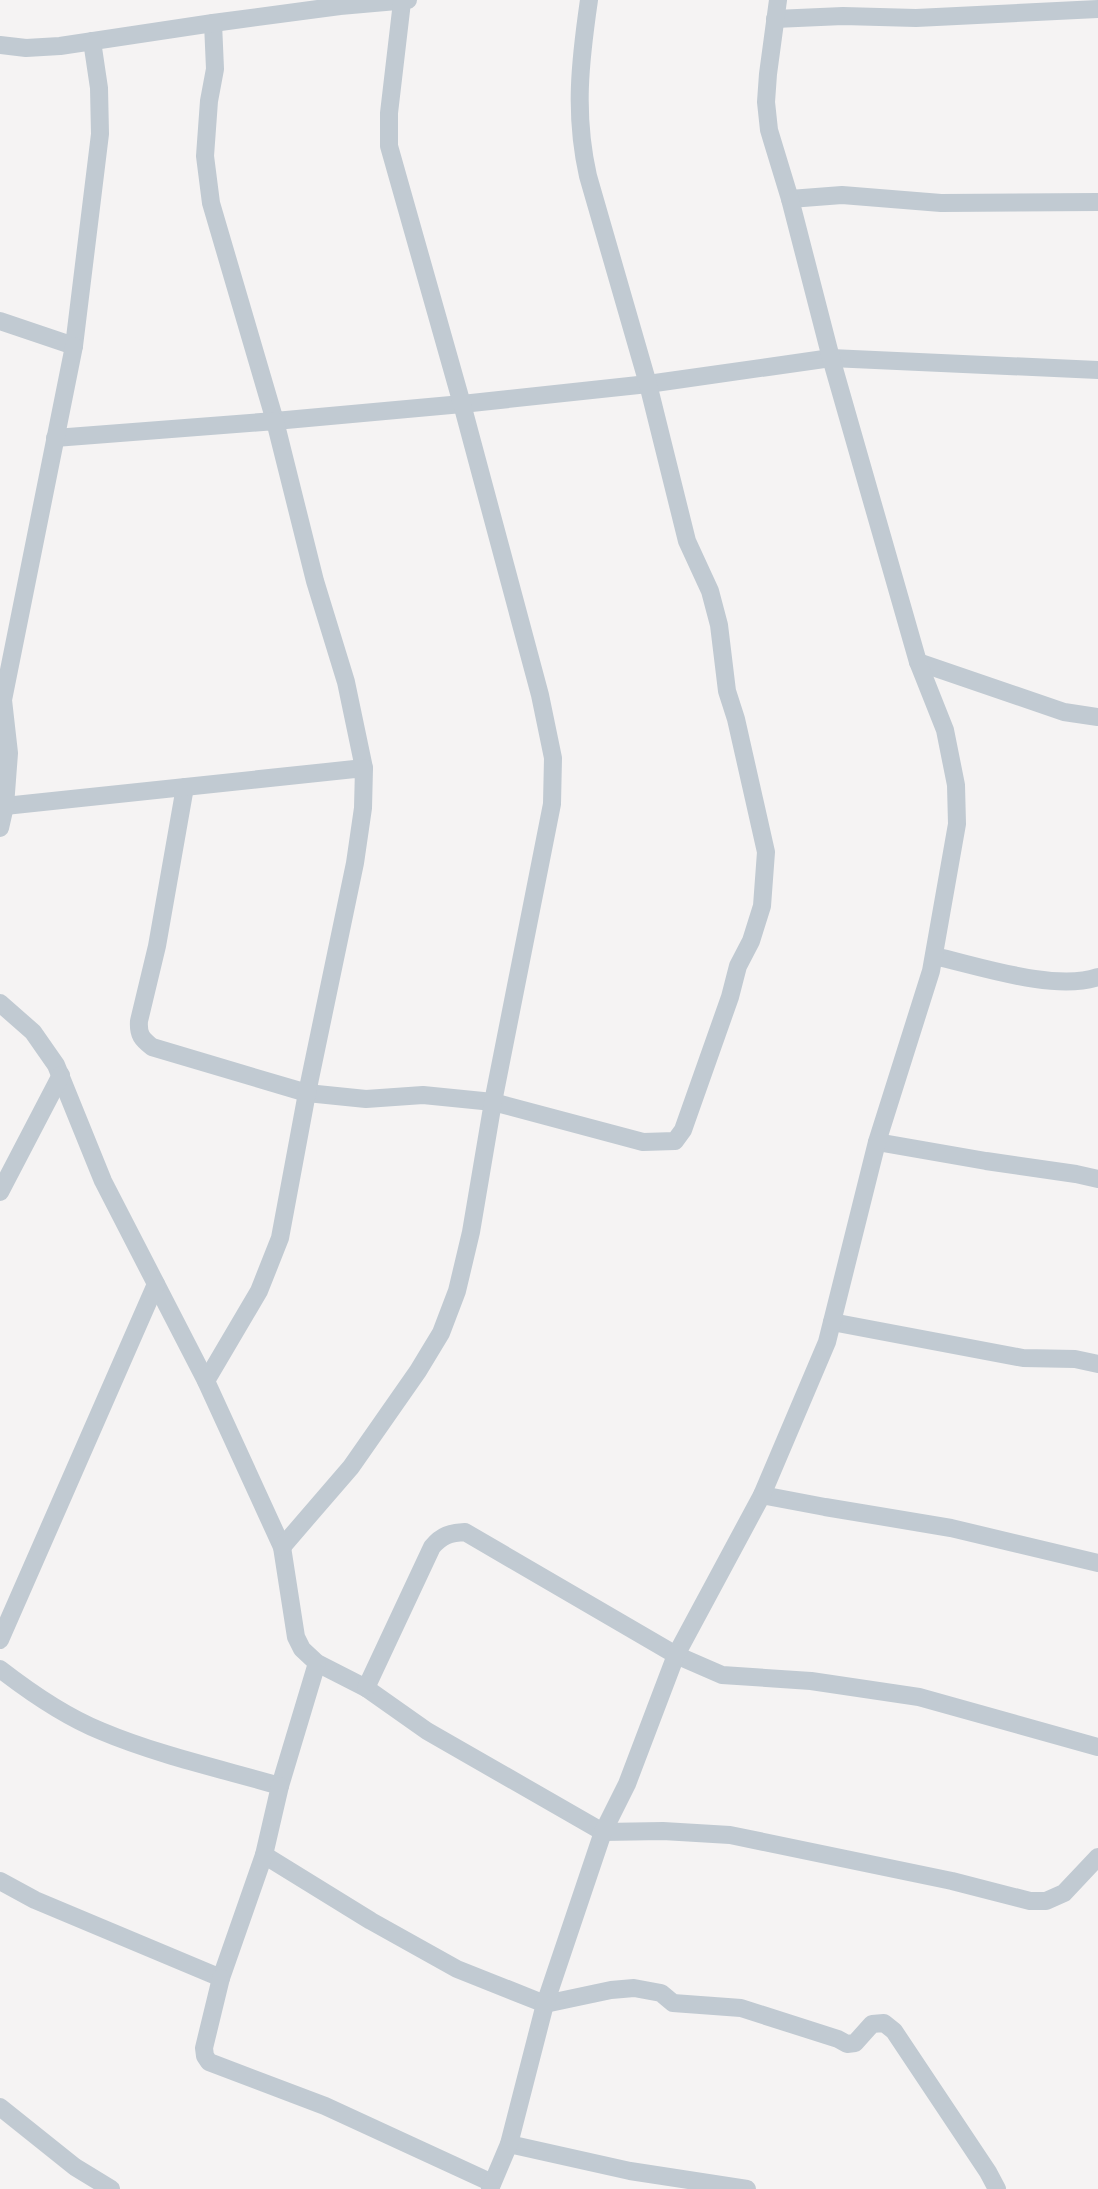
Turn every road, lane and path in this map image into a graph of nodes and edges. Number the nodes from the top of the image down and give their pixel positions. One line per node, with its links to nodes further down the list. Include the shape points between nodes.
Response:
1 (589, 0): 16 (street, via 582,46 581,145)
2 (778, 0): 6 (street)
3 (405, 1): 4 (street); 17 (street, via 389,113 389,146)
4 (340, 3): 7 (street)
5 (1098, 9): 6 (street, via 916,18)
6 (775, 18): 10 (street, via 766,102 769,130)
7 (213, 22): 8 (street); 18 (street, via 215,69 205,156 211,204)
8 (92, 41): 9 (street, via 49,47); 13 (street, via 100,134)
9 (0, 45)
10 (790, 199): 11 (street, via 842,195 940,204); 14 (street)
11 (1098, 202)
12 (0, 321): 13 (street)
13 (74, 346): 19 (street)
14 (831, 358): 15 (street); 16 (street); 20 (street)
15 (1098, 370)
16 (648, 384): 17 (street); 32 (street, via 687,541 710,591 719,625 727,691 766,852 762,906 684,1130 675,1141 643,1142)
17 (462, 404): 18 (street); 32 (street, via 540,695 553,758 552,804)
18 (275, 421): 19 (street); 23 (street, via 315,581 346,682)
19 (55, 438): 21 (street)
20 (918, 662): 22 (street, via 1064,712); 27 (street, via 945,730 956,785 957,824)
21 (1, 703): 25 (street, via 9,753)
22 (1098, 717)
23 (364, 768): 24 (street); 31 (street, via 355,863)
24 (184, 787): 25 (street); 31 (street, via 157,946 138,1030 152,1047)
25 (5, 806): 26 (street)
26 (0, 828)
27 (934, 956): 28 (street, via 1044,981 1084,982); 33 (street)
28 (1098, 977)
29 (0, 1003): 30 (street, via 33,1032)
30 (61, 1075): 35 (street); 36 (street, via 103,1181)
31 (307, 1093): 32 (street, via 366,1099 423,1095); 39 (street, via 280,1238 259,1292)
32 (493, 1102): 41 (street, via 471,1232 457,1292 441,1332 351,1467)
33 (877, 1142): 34 (street); 37 (street)
34 (1098, 1179)
35 (0, 1192)
36 (156, 1284): 39 (street); 43 (street)
37 (832, 1322): 38 (street, via 1023,1358 1075,1359); 40 (street)
38 (1098, 1364)
39 (206, 1381): 41 (street)
40 (762, 1494): 42 (street, via 951,1528); 44 (street)
41 (282, 1547): 45 (street, via 296,1637)
42 (1098, 1563)
43 (0, 1640)
44 (675, 1655): 47 (street, via 465,1533 449,1533 432,1546); 48 (street, via 722,1675 811,1681 919,1697); 50 (street, via 627,1784)
45 (316, 1663): 47 (street); 49 (street)
46 (0, 1669): 49 (street, via 37,1697 100,1731)
47 (366, 1688): 50 (street, via 427,1731)
48 (1098, 1747)
49 (280, 1786): 51 (street)
50 (603, 1832): 52 (street, via 730,1835 1030,1900 1046,1900 1064,1893); 55 (street)
51 (264, 1855): 54 (street); 55 (street, via 457,1970)
52 (1098, 1857)
53 (0, 1881): 54 (street, via 35,1900)
54 (221, 1978): 58 (street, via 204,2048 209,2062 326,2106)
55 (545, 2004): 57 (street); 62 (street, via 634,1988 661,1993 673,2003 741,2008 847,2044 855,2043 872,2024 884,2023 894,2031)
56 (0, 2108): 60 (street, via 75,2167)
57 (509, 2144): 58 (street); 59 (street)
58 (491, 2186)
59 (725, 2187): 61 (street)
60 (111, 2189)
61 (747, 2189)
62 (997, 2189)

